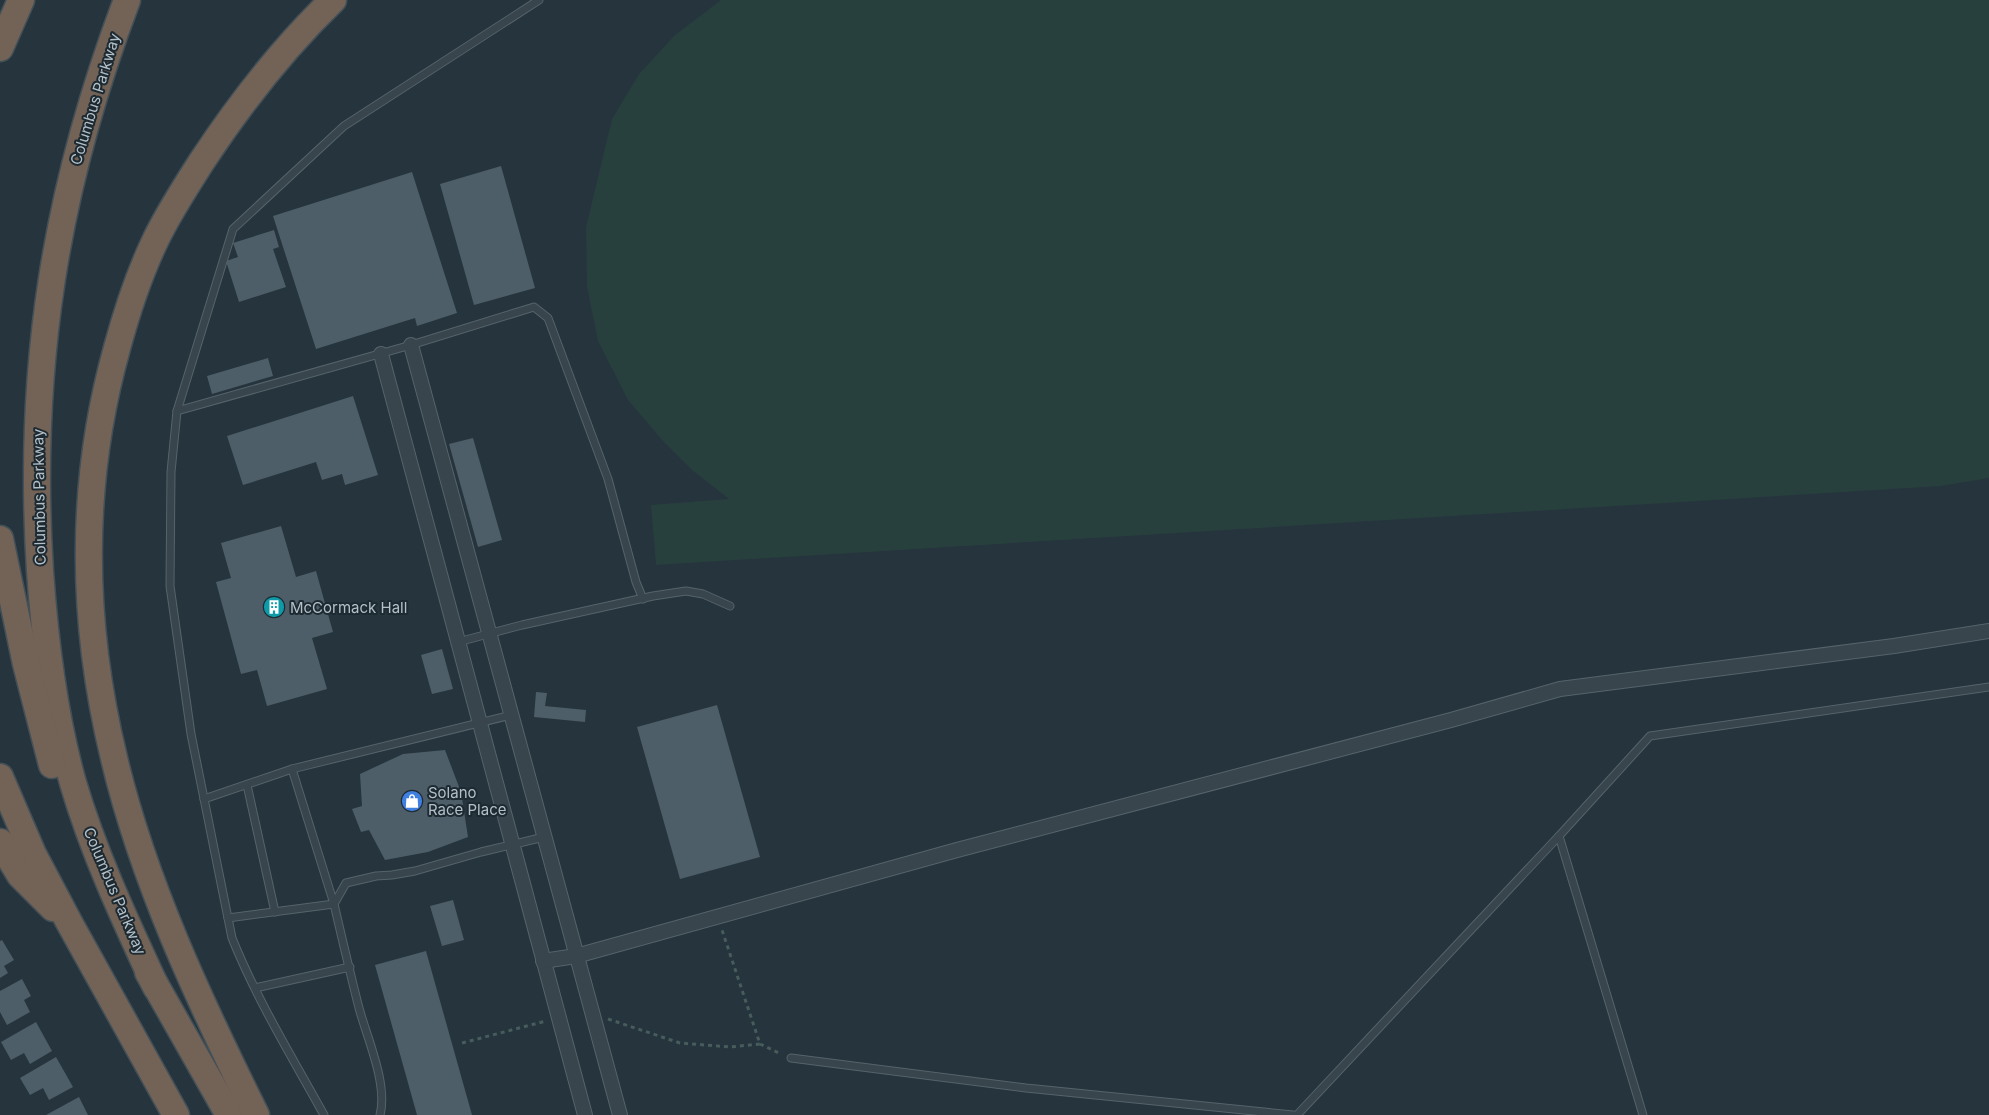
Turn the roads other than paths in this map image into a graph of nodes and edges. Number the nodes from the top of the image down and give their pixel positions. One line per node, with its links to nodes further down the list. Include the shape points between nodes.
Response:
1 (21, 0): 5 (highway)
2 (127, 0): 33 (highway, Columbus Parkway, via 83,132 58,239 41,367 36,492 44,624 63,742 84,819)
3 (333, 0): 38 (highway, via 278,56 255,85 181,193 156,239 133,295 108,382 97,436 89,508 87,544 91,626 99,690 114,762 170,927)
4 (539, 0): 8 (lane, via 344,126 233,229)
5 (0, 48)
6 (412, 345): 7 (lane); 10 (lane, via 534,307 548,318 608,479); 13 (street)
7 (381, 354): 8 (lane); 14 (street)
8 (177, 411): 21 (lane, via 171,472 170,586 191,734)
9 (0, 539): 33 (highway, via 45,742 72,823 104,894)
10 (643, 599): 11 (lane, via 686,591 703,594); 13 (lane)
11 (730, 606)
12 (1989, 631): 30 (street, via 1560,689)
13 (490, 634): 14 (lane); 16 (street)
14 (458, 642): 17 (street)
15 (1989, 687): 22 (lane, via 1650,736)
16 (511, 715): 17 (lane); 23 (street)
17 (479, 722): 18 (lane); 25 (street)
18 (292, 769): 20 (lane); 26 (lane)
19 (0, 777): 29 (highway, via 33,854)
20 (247, 784): 21 (lane); 27 (lane)
21 (204, 799): 28 (lane)
22 (1559, 836): 43 (lane); 44 (lane)
23 (544, 837): 25 (lane); 30 (street)
24 (0, 842): 29 (highway, via 20,875)
25 (512, 845): 26 (lane, via 416,871 346,883); 31 (street)
26 (334, 904): 27 (lane); 32 (lane)
27 (275, 912): 28 (lane)
28 (228, 918): 34 (lane, via 232,938)
29 (70, 924): 36 (highway)
30 (576, 956): 31 (street); 42 (street)
31 (543, 960): 41 (street)
32 (350, 967): 34 (lane); 40 (lane, via 376,1062 383,1105)
33 (156, 987): 37 (highway)
34 (255, 988): 39 (lane)
35 (791, 1058): 43 (lane, via 1026,1088)
36 (176, 1115)
37 (229, 1115)
38 (256, 1115)
39 (324, 1115)
40 (380, 1115)
41 (585, 1115)
42 (620, 1115)
43 (1295, 1115)
44 (1643, 1115)

